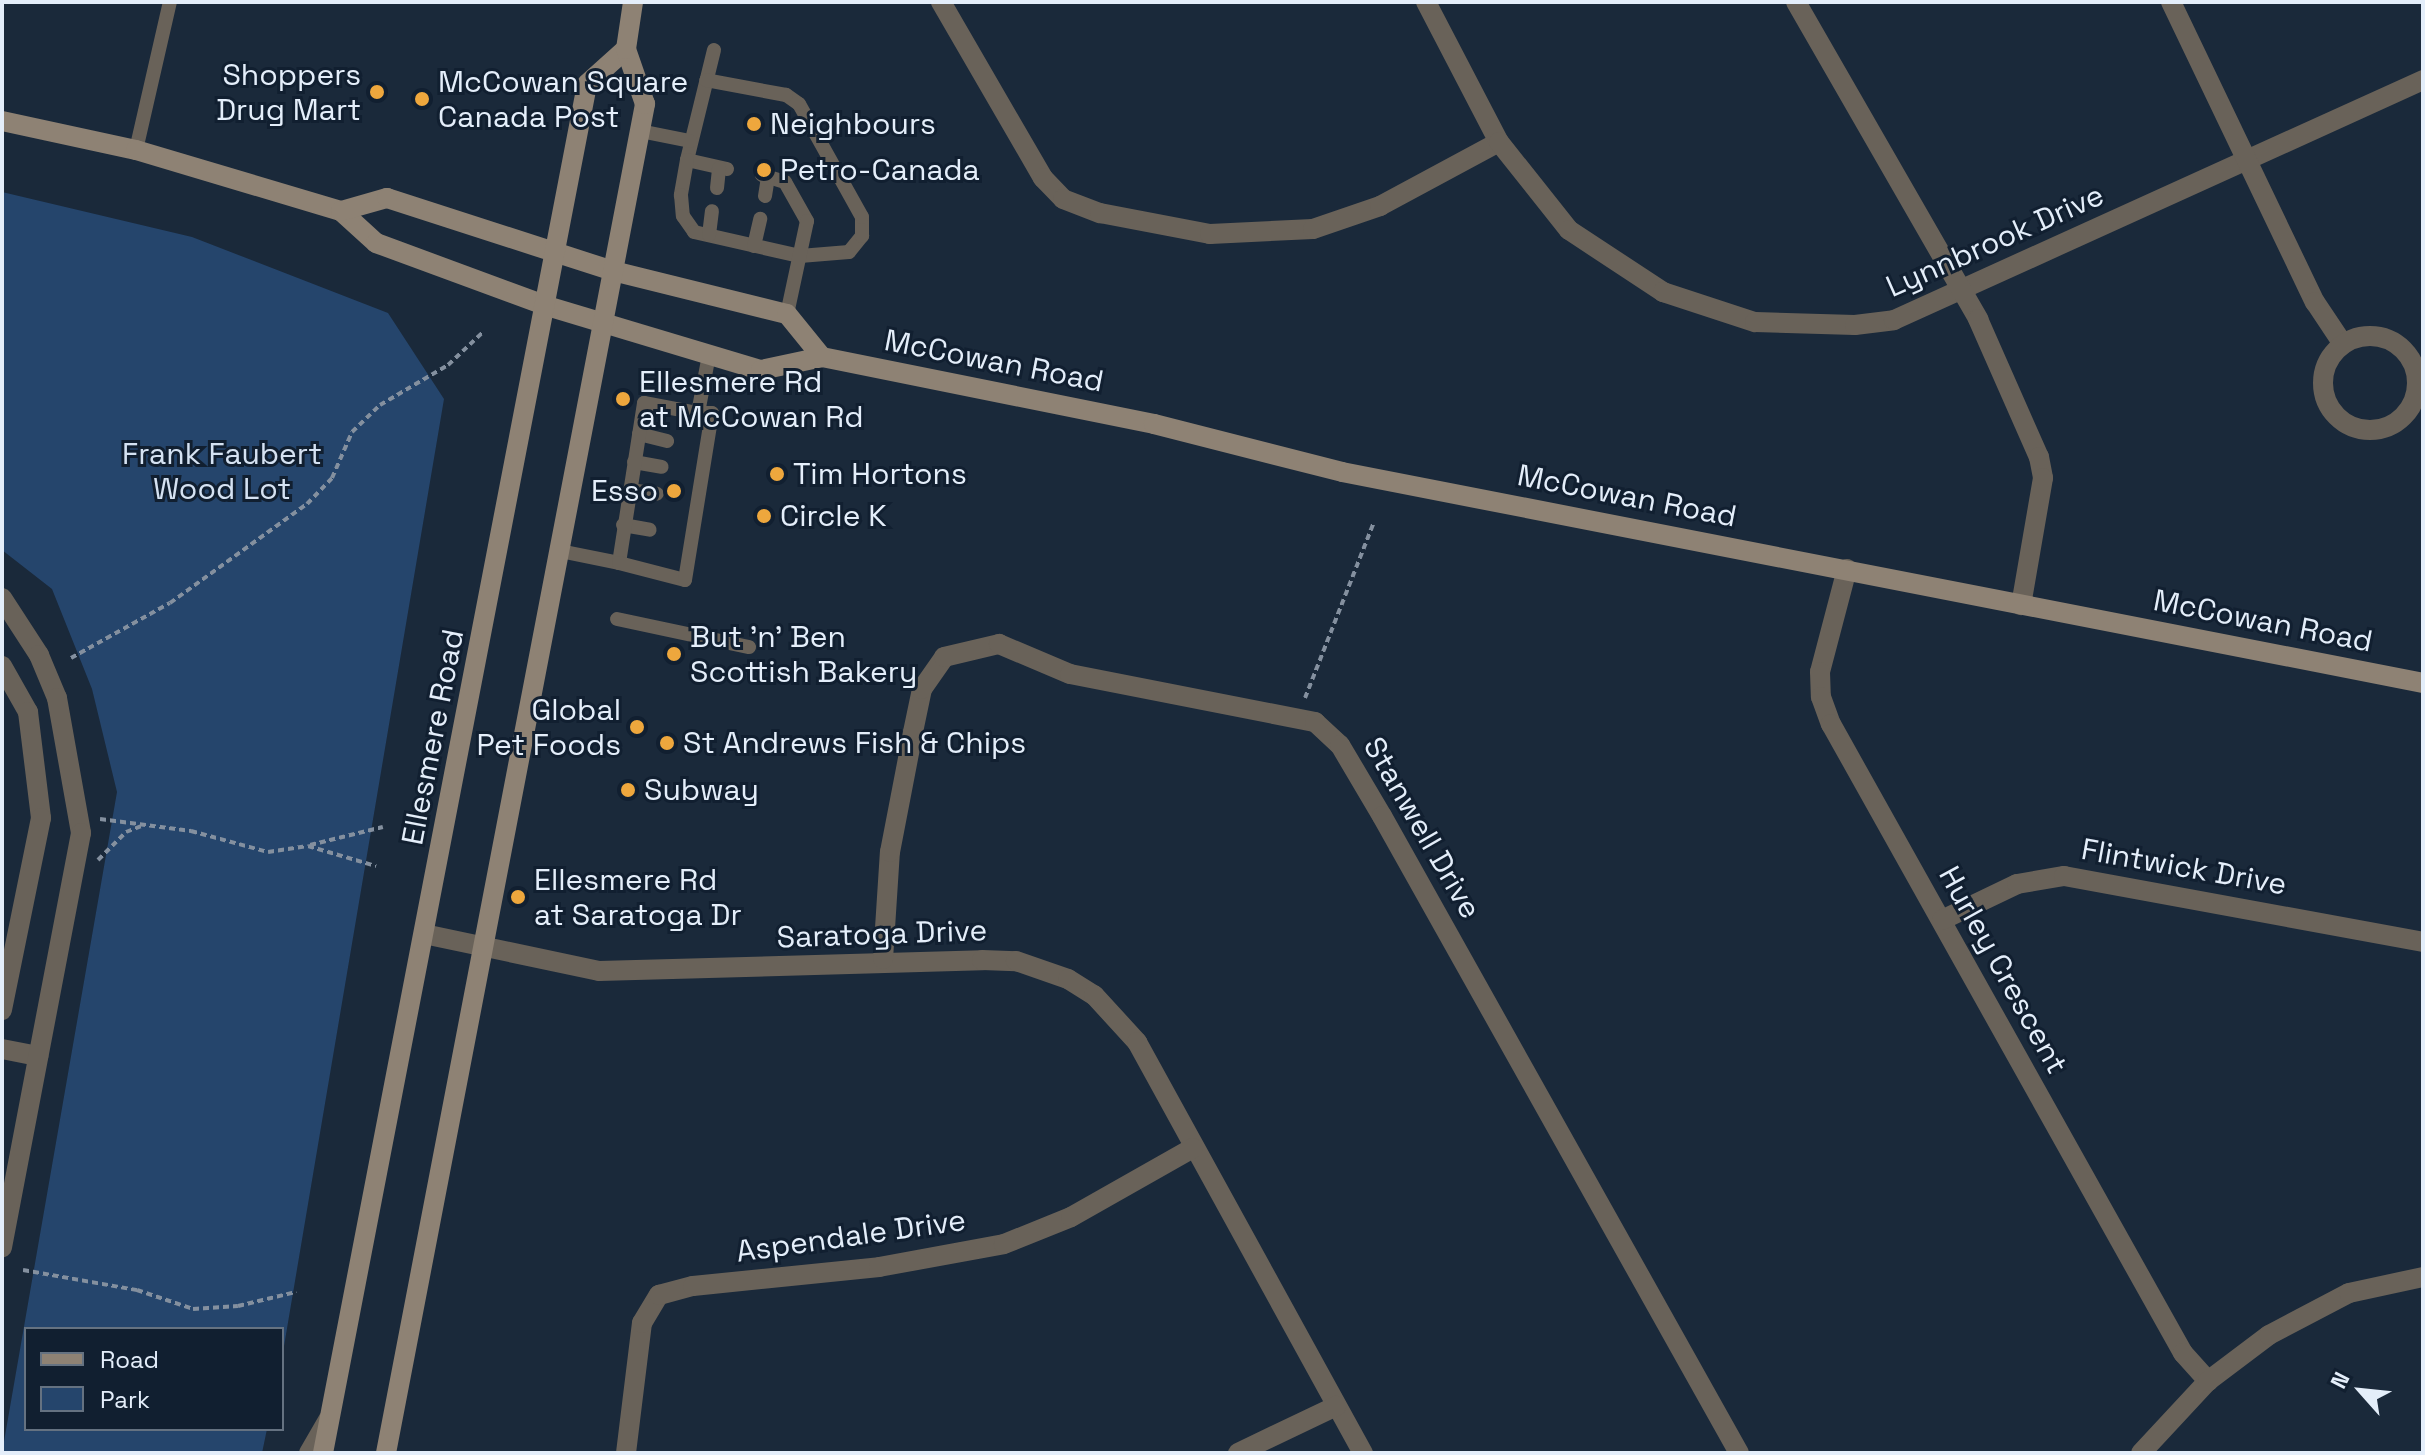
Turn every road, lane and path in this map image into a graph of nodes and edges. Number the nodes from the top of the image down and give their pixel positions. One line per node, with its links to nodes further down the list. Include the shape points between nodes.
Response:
1 (170, 2): 15 (lane)
2 (633, 2): 7 (main road)
3 (941, 2): 14 (street, via 1043,178 1063,199 1100,213 1210,234 1313,229 1380,206)
4 (1426, 2): 14 (street, Lynnbrook Drive)
5 (1796, 2): 28 (street)
6 (2171, 2): 17 (street)
7 (626, 49): 12 (main road, via 645,104); 25 (main road, Ellesmere Road, via 587,84)
8 (714, 50): 9 (lane)
9 (706, 80): 13 (lane); 26 (lane, via 786,95 799,104 837,167 862,217 862,236 849,252)
10 (2423, 80): 17 (street, Lynnbrook Drive)
11 (2, 121): 15 (main road, McCowan Road)
12 (640, 131): 13 (lane); 27 (main road)
13 (690, 141): 16 (lane)
14 (1499, 142): 28 (street, Lynnbrook Drive, via 1569,230 1646,283 1715,311 1755,322 1855,325 1894,320)
15 (136, 150): 20 (main road, McCowan Road)
16 (687, 160): 18 (lane, via 723,168); 23 (lane, via 683,216 694,232)
17 (2247, 160): 28 (street, Lynnbrook Drive); 33 (street, via 2315,302)
18 (717, 188)
19 (765, 196): 26 (lane, via 765,176 785,182 797,195 807,221)
20 (341, 211): 25 (main road, via 387,198); 29 (main road, McCowan Road, via 376,243)
21 (712, 211): 23 (lane)
22 (760, 219): 24 (lane)
23 (709, 235): 24 (lane)
24 (754, 246): 26 (lane)
25 (554, 253): 27 (main road); 29 (main road, Ellesmere Road)
26 (800, 256): 30 (lane)
27 (613, 271): 30 (main road); 31 (main road)
28 (1962, 292): 50 (street, via 1995,354 2043,478)
29 (547, 306): 31 (main road, McCowan Road); 64 (main road, Ellesmere Road)
30 (787, 314): 35 (main road)
31 (604, 324): 34 (main road, McCowan Road); 46 (main road)
32 (483, 332): 53 (path, via 448,365 380,405 352,432 332,478 307,504 170,603)
33 (2343, 344): 33 (street, via 2325,369 2322,384 2333,413 2359,430 2389,427 2403,418 2412,405 2417,374 2401,347 2373,336)
34 (709, 355): 35 (main road, McCowan Road, via 761,370); 36 (lane)
35 (822, 357): 48 (main road, McCowan Road, via 1154,424 1342,472)
36 (698, 413): 37 (lane, via 644,403); 47 (lane, via 712,413 686,535 685,580)
37 (639, 434): 38 (lane); 39 (lane)
38 (667, 441)
39 (634, 462): 40 (lane); 41 (lane)
40 (662, 467)
41 (630, 490): 42 (lane); 44 (lane)
42 (657, 494)
43 (1374, 522): 56 (path)
44 (623, 525): 45 (lane); 47 (lane)
45 (650, 530)
46 (560, 551): 47 (lane); 66 (main road)
47 (619, 563)
48 (1847, 569): 50 (main road, McCowan Road); 63 (street, Hurley Crescent, via 1820,672 1821,697 1843,747)
49 (2, 598): 70 (street, via 39,655 57,698 81,833)
50 (2021, 605): 55 (main road, McCowan Road)
51 (617, 619): 52 (lane)
52 (749, 647)
53 (71, 658)
54 (2, 666): 68 (street, via 28,712 41,818)
55 (2423, 683)
56 (1297, 717): 67 (street, Stanwell Drive, via 1070,674 999,644 944,657 922,689 913,732 890,852); 85 (street, Stanwell Drive, via 1315,722 1340,745)
57 (98, 819): 58 (path)
58 (147, 824): 60 (path, via 268,852); 61 (path, via 126,832)
59 (383, 827): 60 (path)
60 (308, 846): 62 (path)
61 (95, 864)
62 (376, 866)
63 (1942, 920): 65 (street, Flintwick Drive, via 2017,884 2064,876); 76 (street, Hurley Crescent, via 2183,1353)
64 (424, 934): 66 (street, Saratoga Drive); 78 (main road, Ellesmere Road)
65 (2423, 942)
66 (483, 949): 67 (street, Saratoga Drive, via 627,973); 81 (main road)
67 (883, 959): 71 (street, Saratoga Drive, via 1016,961 1068,979 1094,995 1137,1042)
68 (2, 1010)
69 (2, 1049): 70 (street)
70 (38, 1056): 72 (street)
71 (1193, 1148): 77 (street, Saratoga Drive); 82 (street, Aspendale Drive, via 1071,1217 1004,1244 879,1267 693,1286 659,1295 642,1323)
72 (2, 1248)
73 (23, 1270): 75 (path, via 137,1290 193,1309 238,1306)
74 (2423, 1277): 76 (street, via 2349,1293 2307,1312)
75 (296, 1292)
76 (2208, 1381): 86 (street)
77 (1336, 1406): 83 (street); 84 (street, Saratoga Drive)
78 (329, 1419): 79 (street); 80 (main road, Ellesmere Road)
79 (309, 1453)
80 (323, 1453)
81 (386, 1453)
82 (626, 1453)
83 (1238, 1453)
84 (1363, 1453)
85 (1739, 1453)
86 (2141, 1453)

